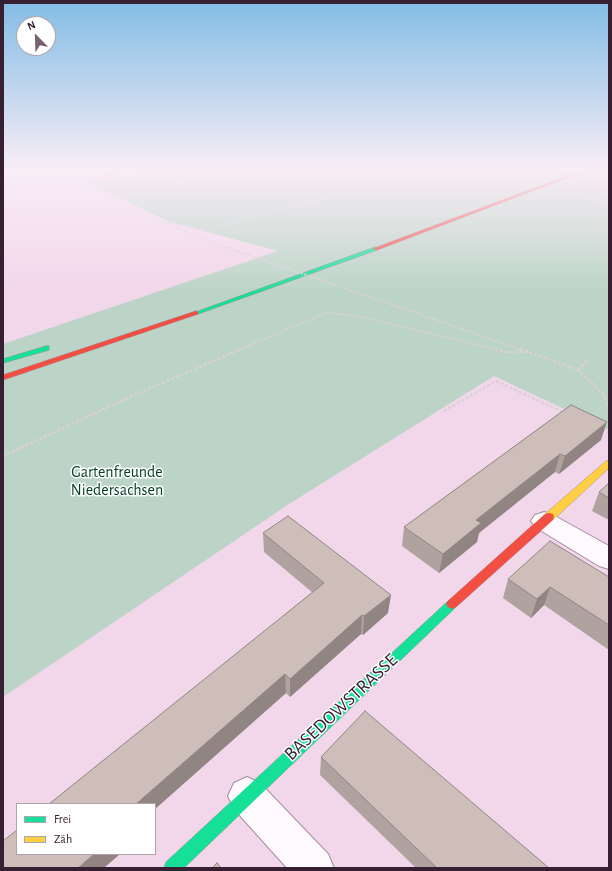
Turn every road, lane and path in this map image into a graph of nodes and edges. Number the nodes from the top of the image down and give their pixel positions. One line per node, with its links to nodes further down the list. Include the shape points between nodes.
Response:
1 (141, 212): 4 (path)
2 (276, 212): 4 (path, via 208,230)
3 (474, 212): 10 (main road, via 318,270)
4 (163, 222): 6 (path, bridge, via 210,242)
5 (55, 345): 8 (main road)
6 (529, 352): 9 (path); 16 (path, via 505,352 366,318 328,312 132,396)
7 (588, 360): 9 (path)
8 (3, 362)
9 (578, 370): 11 (path, via 603,394)
10 (3, 378)
11 (609, 407)
12 (444, 411): 13 (path, via 496,381)
13 (567, 414)
14 (595, 427): 15 (path)
15 (609, 433)
16 (3, 456)
17 (609, 463): 18 (main road, BASEDOWSTRASSE)
18 (544, 521): 19 (street); 20 (main road, BASEDOWSTRASSE, via 436,618)
19 (609, 559)
20 (247, 796): 21 (main road, BASEDOWSTRASSE); 22 (street)
21 (172, 868)
22 (314, 868)

